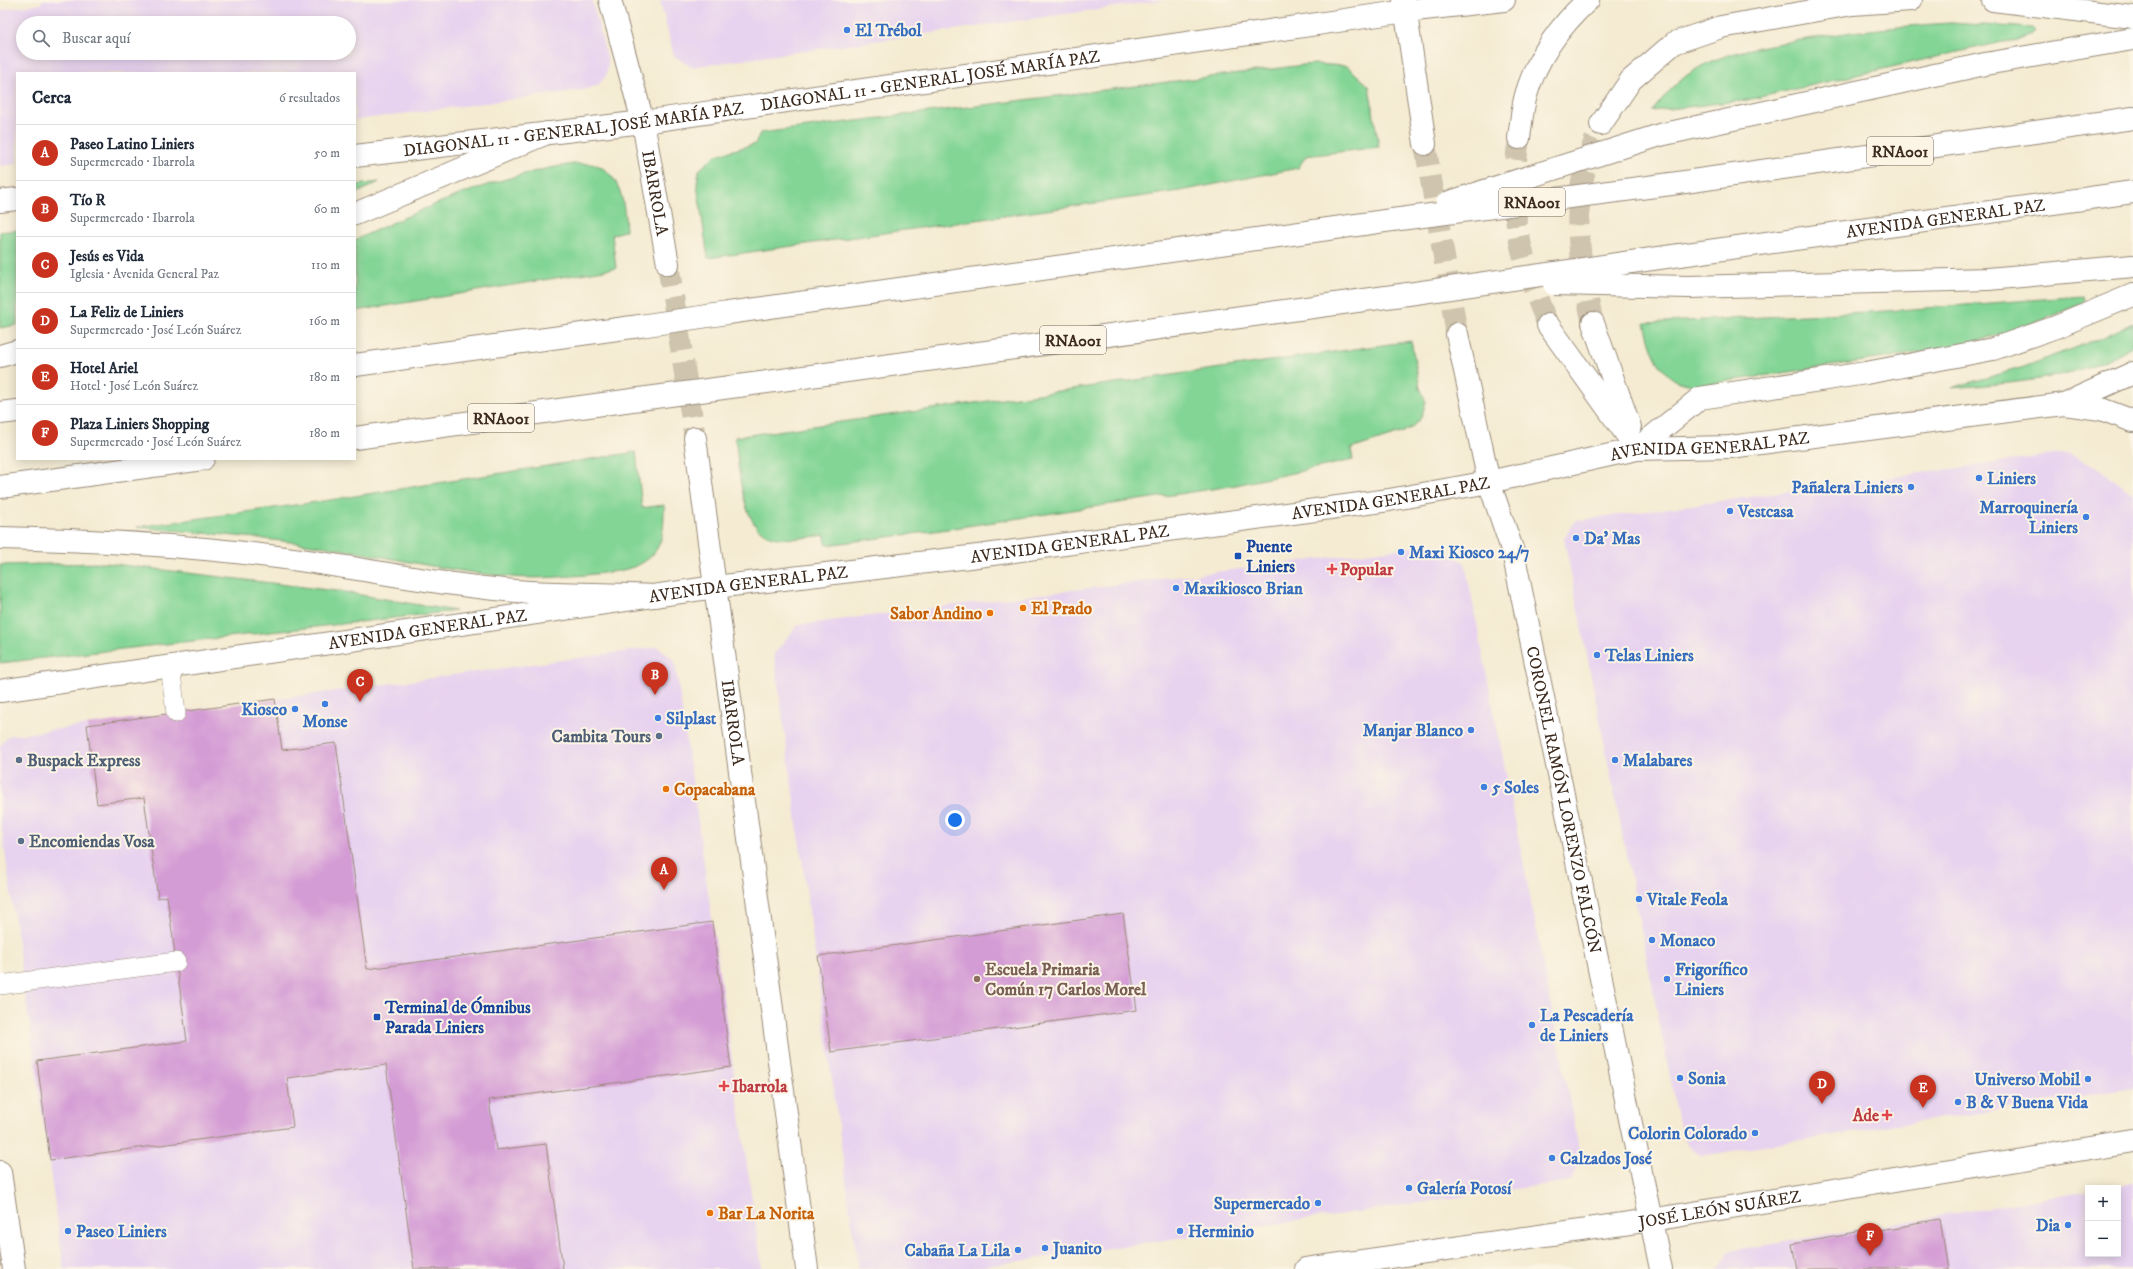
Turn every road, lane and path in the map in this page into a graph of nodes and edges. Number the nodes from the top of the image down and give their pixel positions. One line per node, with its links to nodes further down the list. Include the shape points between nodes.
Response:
1 (610, 0): 10 (main road, IBARROLA)
2 (1504, 0): 6 (main road, DIAGONAL 11 - GENERAL JOSÉ MARÍA PAZ)
3 (1588, 0): 13 (main road, via 1568,18 1543,54 1526,94)
4 (1911, 0): 11 (main road, via 1852,4 1721,27 1674,43 1631,80)
5 (1993, 0): 7 (main road)
6 (1405, 6): 10 (main road, DIAGONAL 11 - GENERAL JOSÉ MARÍA PAZ); 14 (main road)
7 (2133, 17)
8 (2133, 39): 20 (main road, bridge, via 1986,64 1660,135)
9 (2130, 119): 20 (main road, RNA001, bridge)
10 (643, 122): 12 (main road, DIAGONAL 11 - GENERAL JOSÉ MARÍA PAZ); 21 (main road, IBARROLA)
11 (1601, 124)
12 (547, 133): 15 (main road, DIAGONAL 11 - GENERAL JOSÉ MARÍA PAZ); 19 (main road)
13 (1518, 138)
14 (1425, 144)
15 (356, 156)
16 (2133, 192): 23 (main road, AVENIDA GENERAL PAZ / RNA001, bridge)
17 (16, 199): 18 (main road)
18 (0, 201)
19 (356, 214)
20 (1389, 221): 30 (main road, RNA001, bridge)
21 (668, 264)
22 (2133, 266): 23 (main road, bridge, via 1988,279 1689,287)
23 (1493, 282): 36 (main road, AVENIDA GENERAL PAZ / RNA001, bridge)
24 (2133, 295): 38 (main road, via 2056,327 1993,349 1866,373 1700,398)
25 (1593, 323): 38 (main road)
26 (1548, 325): 38 (main road)
27 (1457, 334): 40 (main road, CORONEL RAMÓN LORENZO FALCÓN)
28 (16, 351): 29 (main road)
29 (0, 356)
30 (356, 365)
31 (2133, 373): 32 (main road, AVENIDA GENERAL PAZ)
32 (2064, 404): 35 (main road, via 2101,409); 38 (main road, AVENIDA GENERAL PAZ, via 1730,447)
33 (16, 411): 34 (main road)
34 (0, 413)
35 (2133, 421)
36 (356, 438)
37 (695, 438): 43 (main road, IBARROLA)
38 (1637, 449): 40 (main road, AVENIDA GENERAL PAZ)
39 (196, 460): 41 (main road)
40 (1489, 482): 43 (main road, AVENIDA GENERAL PAZ, via 1389,500 978,556); 52 (main road, CORONEL RAMÓN LORENZO FALCÓN, via 1513,552)
41 (0, 487)
42 (0, 538): 44 (main road, via 208,548 442,583 529,592)
43 (715, 587): 44 (main road, AVENIDA GENERAL PAZ); 54 (main road, IBARROLA)
44 (655, 596): 45 (main road, AVENIDA GENERAL PAZ)
45 (170, 666): 46 (main road, AVENIDA GENERAL PAZ); 47 (lane)
46 (0, 691)
47 (176, 713)
48 (176, 962): 49 (lane)
49 (0, 985)
50 (2133, 1141): 52 (main road, JOSÉ LEÓN SUÁREZ)
51 (0, 1172): 53 (main road)
52 (1651, 1220): 55 (main road, JOSÉ LEÓN SUÁREZ); 56 (main road, CORONEL RAMÓN LORENZO FALCÓN)
53 (14, 1269)
54 (807, 1269)
55 (1306, 1269)
56 (1661, 1269)

